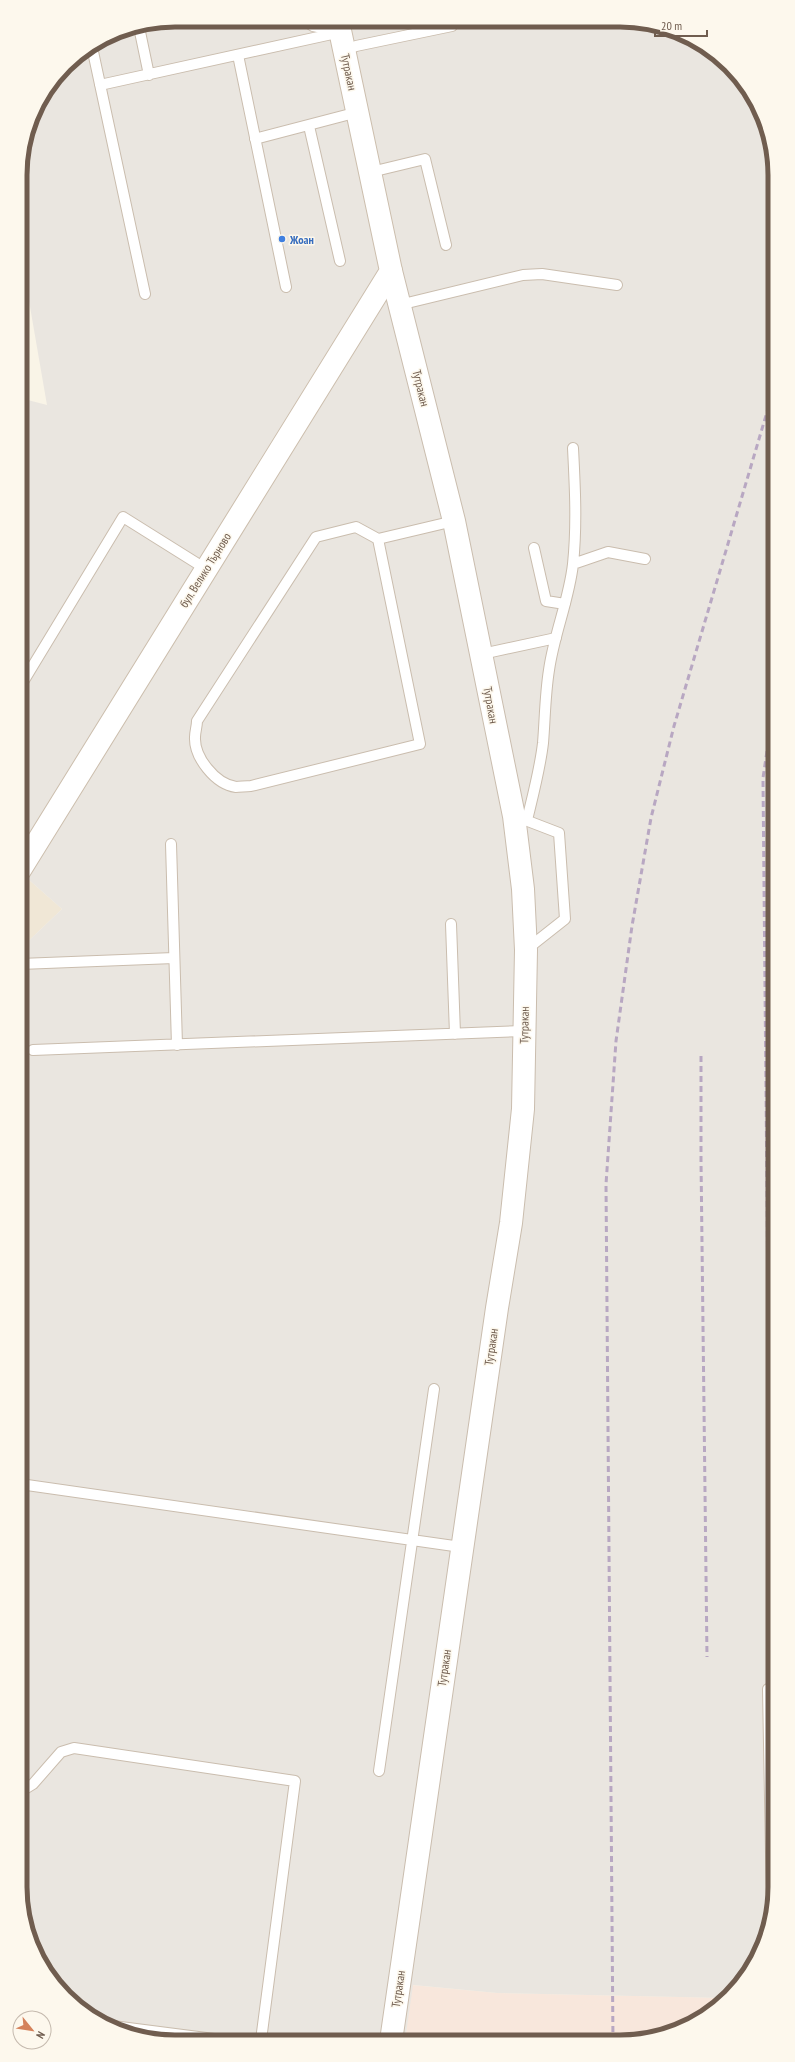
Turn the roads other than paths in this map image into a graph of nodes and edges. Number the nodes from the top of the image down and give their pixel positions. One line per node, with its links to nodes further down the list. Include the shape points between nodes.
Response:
1 (316, 27): 4 (lane)
2 (447, 27): 4 (lane, via 356,46)
3 (140, 31): 7 (lane)
4 (341, 35): 6 (lane); 9 (street, Тутракан)
5 (93, 52): 8 (lane)
6 (238, 55): 7 (lane); 11 (lane)
7 (149, 74): 8 (lane)
8 (100, 85): 18 (lane)
9 (358, 112): 10 (lane); 12 (street, Тутракан)
10 (309, 126): 11 (lane); 14 (lane)
11 (255, 139): 17 (lane)
12 (371, 172): 13 (lane, via 425,159); 15 (street, Тутракан)
13 (446, 245)
14 (340, 260)
15 (391, 271): 19 (street, Тутракан); 26 (street, бул. Велико Търново)
16 (616, 285): 19 (lane, via 542,274 523,275)
17 (286, 288)
18 (145, 294)
19 (399, 305): 21 (street, Тутракан)
20 (573, 448): 25 (lane)
21 (454, 521): 22 (lane); 29 (street, Тутракан)
22 (378, 539): 22 (lane, via 420,744 251,786 235,787 220,780 205,766 198,751 195,738 197,721 316,537 356,526)
23 (534, 548): 27 (lane, via 546,601)
24 (645, 559): 25 (lane, via 608,552)
25 (573, 564): 27 (lane)
26 (206, 569): 30 (lane, via 123,517); 33 (street, бул. Велико Търново)
27 (565, 604): 28 (lane)
28 (556, 638): 29 (lane); 31 (lane, via 546,689 543,744 538,771)
29 (482, 654): 31 (street, Тутракан, via 496,734)
30 (27, 675)
31 (520, 818): 35 (street, Тутракан); 35 (lane, via 559,833 565,919)
32 (171, 844): 36 (lane)
33 (27, 859)
34 (451, 924): 39 (lane)
35 (526, 950): 38 (street, Тутракан)
36 (174, 958): 37 (lane); 40 (lane)
37 (27, 964)
38 (524, 1031): 39 (lane); 45 (street, Тутракан, via 523,1109 511,1224)
39 (455, 1034): 40 (lane)
40 (177, 1045): 41 (lane)
41 (33, 1050)
42 (434, 1389): 44 (lane)
43 (27, 1485): 44 (lane)
44 (412, 1540): 45 (lane); 46 (lane)
45 (462, 1547): 51 (street, Тутракан)
46 (379, 1771)
47 (27, 1788): 50 (lane, via 61,1752 74,1748 295,1781)
48 (134, 2029): 49 (lane)
49 (178, 2035)
50 (261, 2035)
51 (391, 2035)

